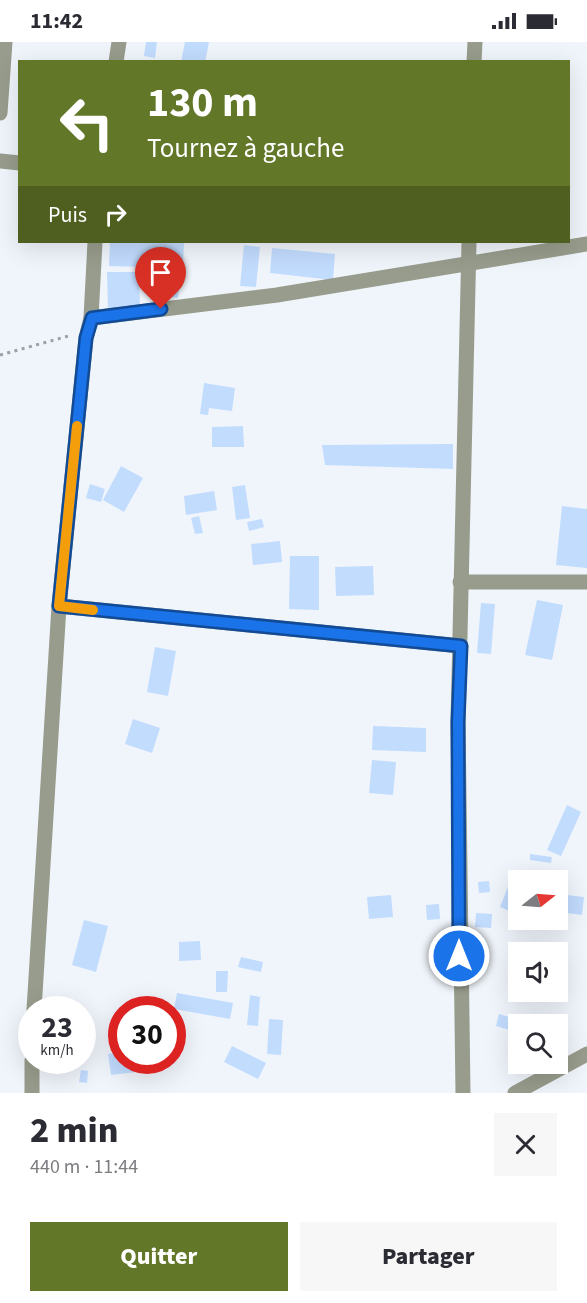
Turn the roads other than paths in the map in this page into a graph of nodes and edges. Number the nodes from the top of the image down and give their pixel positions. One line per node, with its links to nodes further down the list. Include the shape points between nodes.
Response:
1 (5, 42): 6 (street)
2 (119, 42): 4 (street)
3 (475, 42): 5 (street)
4 (116, 60)
5 (474, 60)
6 (0, 113)
7 (0, 161): 8 (street)
8 (18, 163)
9 (95, 243): 13 (street)
10 (469, 243): 12 (street)
11 (587, 244): 12 (street)
12 (468, 263): 13 (street, via 277,295); 14 (street)
13 (92, 318): 16 (street, via 86,338)
14 (460, 582): 15 (street); 17 (street)
15 (587, 582)
16 (59, 606): 17 (street); 18 (street)
17 (461, 646): 22 (street, via 458,722)
18 (35, 996)
19 (587, 1054): 23 (street)
20 (32, 1074): 21 (street)
21 (32, 1093)
22 (463, 1093)
23 (515, 1093)

